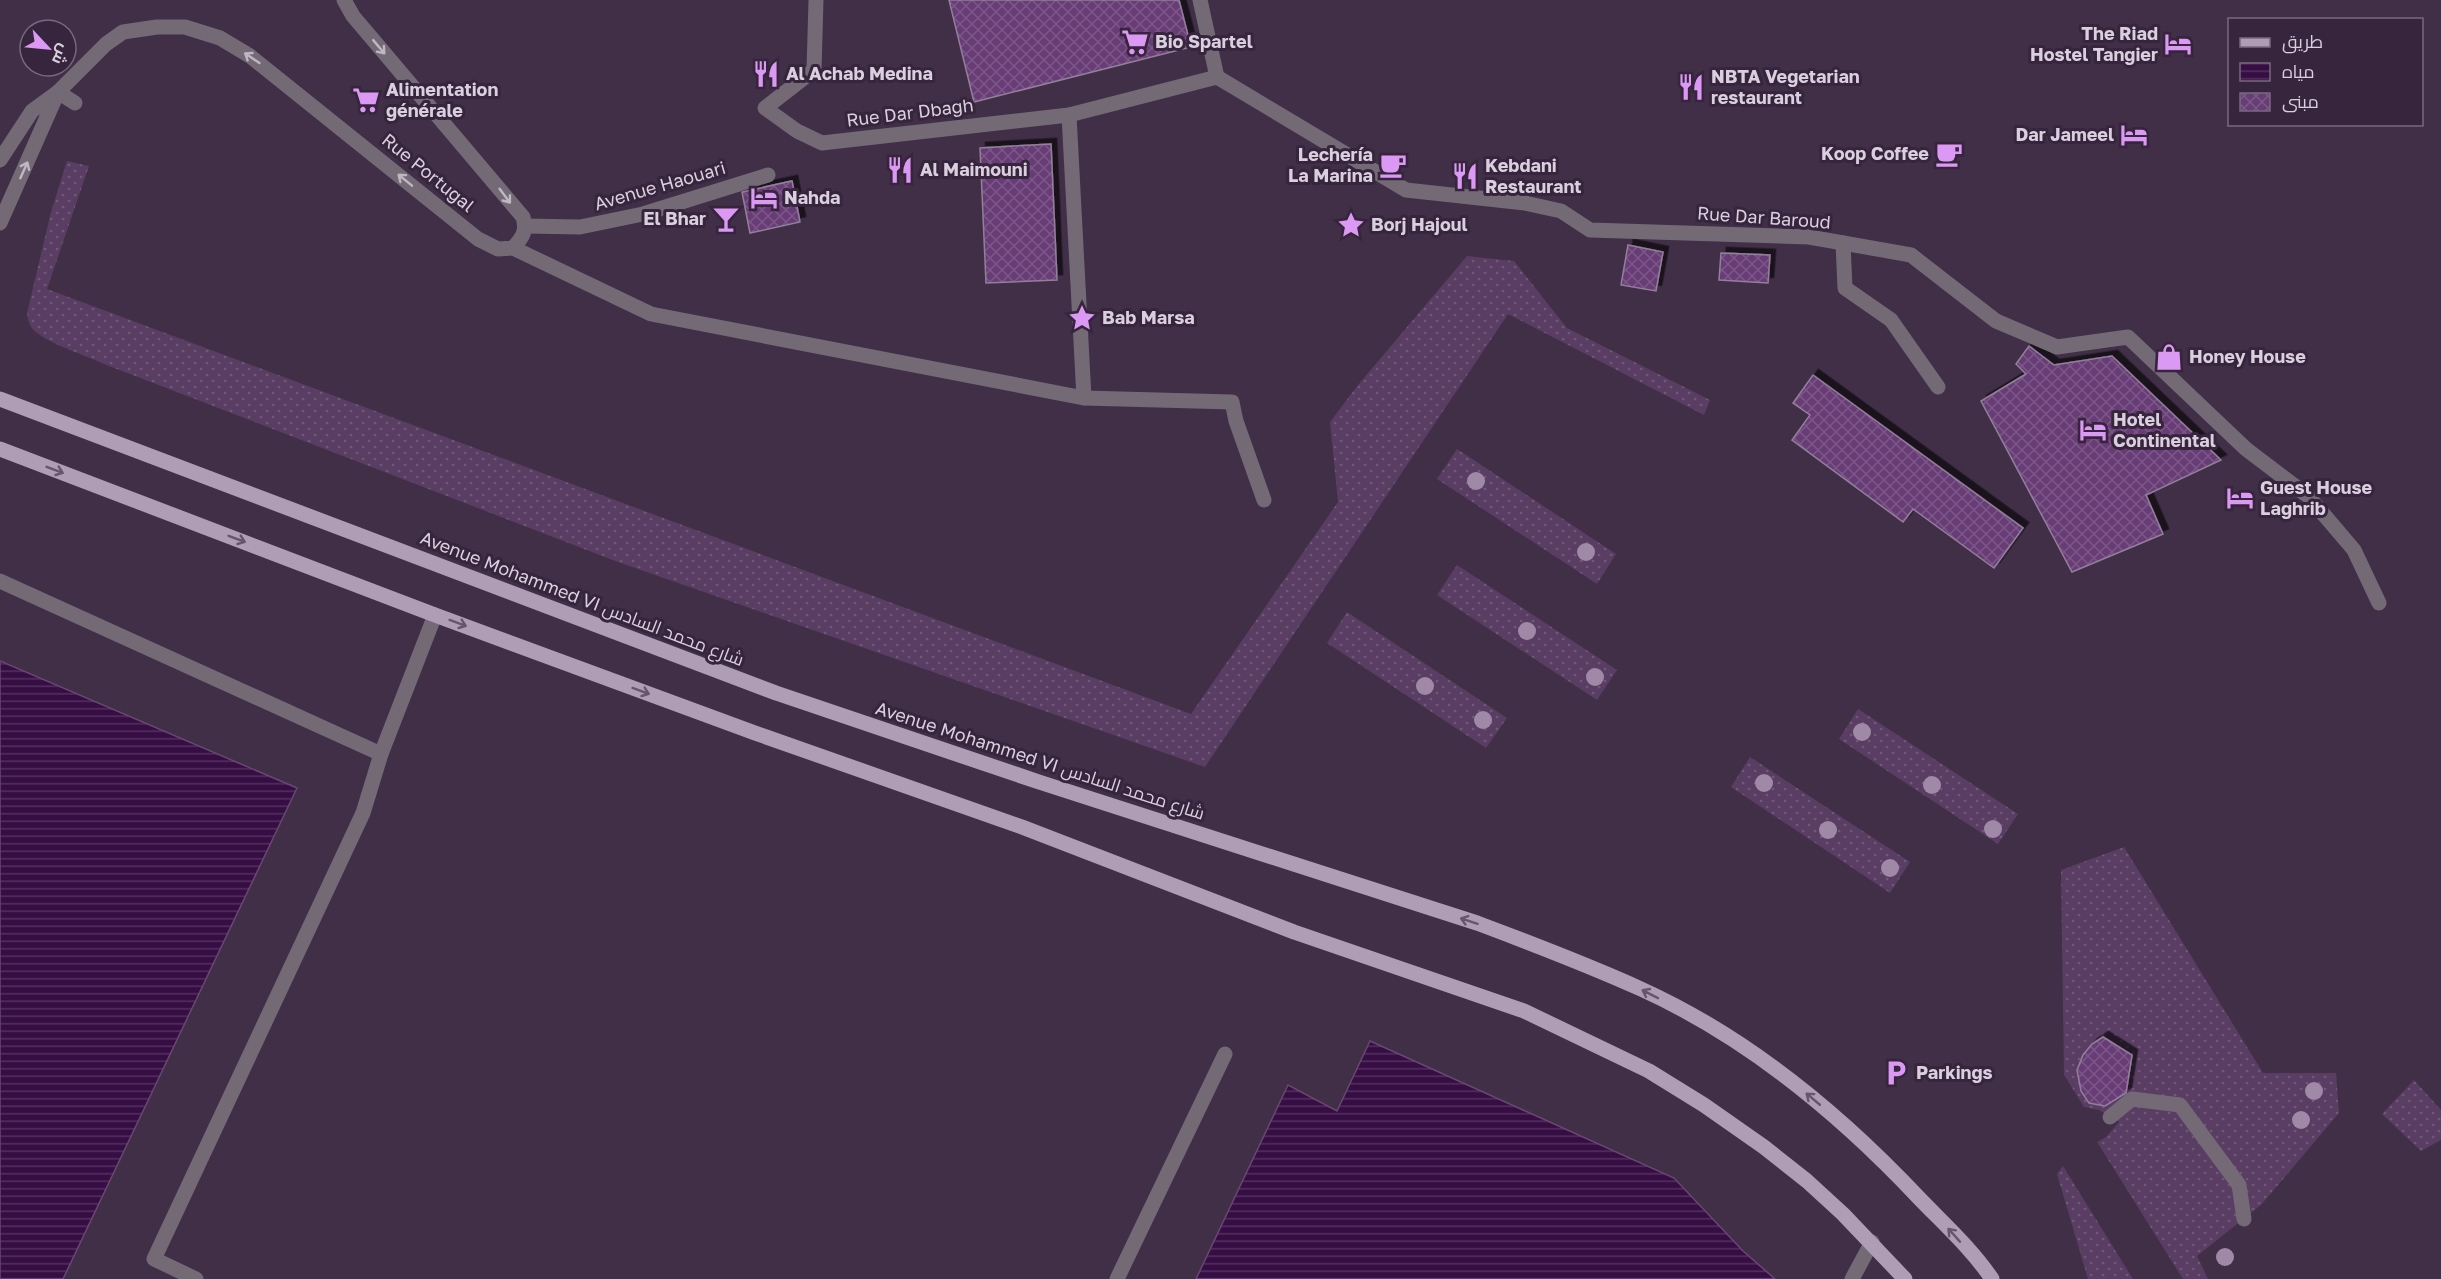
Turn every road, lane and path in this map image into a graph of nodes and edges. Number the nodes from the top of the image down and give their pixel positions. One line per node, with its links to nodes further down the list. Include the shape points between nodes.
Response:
1 (344, 0): 11 (street, Rue Portugal, one-way to 11, via 353,16 523,217)
2 (816, 0): 7 (street, Rue Dar Dbagh, via 814,70 765,108 822,143)
3 (1200, 0): 4 (street)
4 (1217, 77): 7 (street, Rue Dar Dbagh); 12 (street, Rue Dar Baroud, via 1406,190 1525,202 1561,211 1590,230 1809,237)
5 (58, 92): 6 (street); 8 (street, via 32,111); 10 (street, one-way to 5); 13 (street, Rue Portugal, one-way to 5, via 498,249 478,239 274,74 220,38 185,27 123,32)
6 (75, 103)
7 (1069, 115): 15 (street)
8 (0, 160)
9 (768, 175): 11 (street, Avenue Haouari, via 643,214 580,227)
10 (0, 223)
11 (525, 226): 13 (street, via 524,235)
12 (1843, 243): 14 (street, via 1845,288 1891,320); 20 (street, Rue Dar Baroud, via 1911,255 1996,321 2057,347 2128,337 2246,449 2308,496 2354,550)
13 (513, 248): 15 (street, Rue Portugal, via 651,314)
14 (1938, 387)
15 (1084, 398): 18 (street, Rue Portugal, via 1232,402)
16 (0, 399): 31 (main road, Avenue Mohammed VI شارع محمد السادس, one-way to 16, via 1884,1161 1808,1095 1743,1047 1643,990 1477,923 776,693)
17 (0, 449): 21 (main road, one-way to 21)
18 (1264, 500)
19 (0, 581): 22 (street)
20 (2379, 603)
21 (435, 615): 22 (street); 26 (main road, one-way to 26, via 1022,827 1294,932 1524,1011 1649,1071 1704,1105 1808,1181)
22 (381, 754): 27 (street, via 363,813 154,1259)
23 (1225, 1054): 28 (street)
24 (2110, 1117): 25 (street, via 2132,1099 2180,1105 2239,1185)
25 (2244, 1219)
26 (1872, 1242): 29 (street); 30 (main road)
27 (196, 1279)
28 (1118, 1279)
29 (1852, 1279)
30 (1905, 1279)
31 (1992, 1279)

